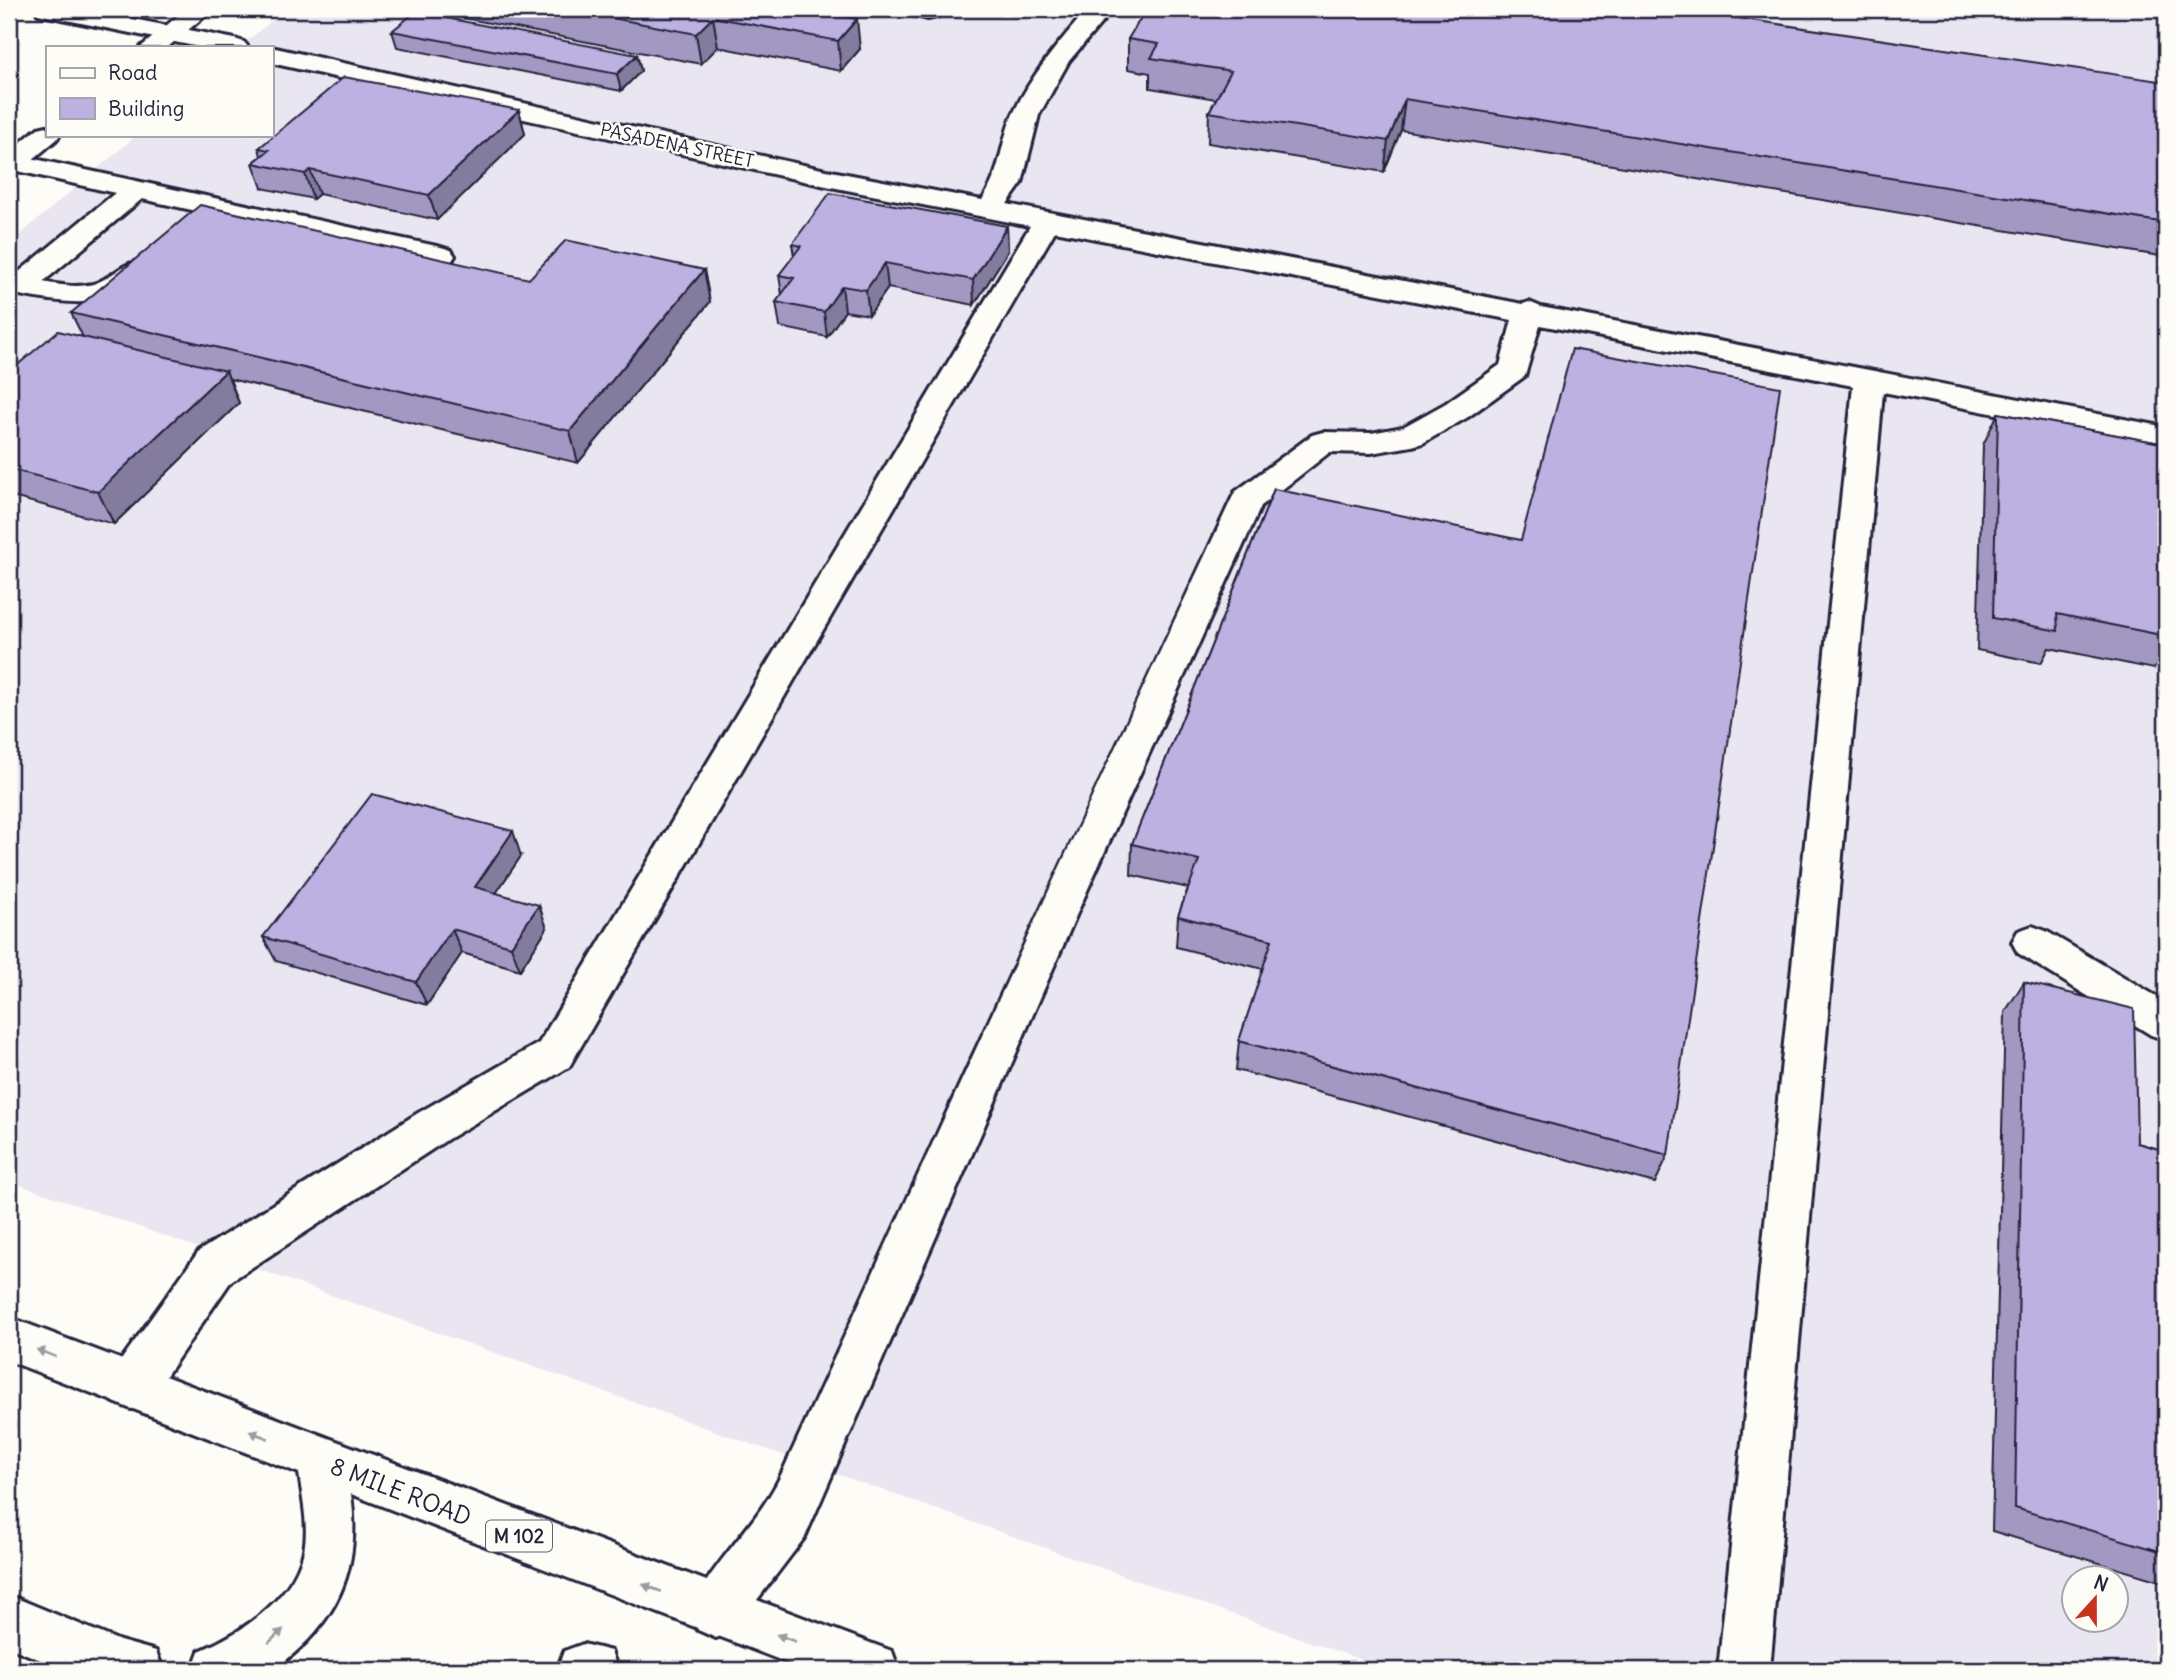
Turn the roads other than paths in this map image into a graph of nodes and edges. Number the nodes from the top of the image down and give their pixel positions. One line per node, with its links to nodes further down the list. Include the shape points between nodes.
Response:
1 (47, 9): 4 (main road)
2 (201, 9): 4 (main road)
3 (1101, 9): 10 (main road, via 1052,69 1026,116 1008,183)
4 (161, 41): 5 (main road)
5 (223, 46)
6 (273, 55): 10 (main road, PASADENA STREET, via 826,178)
7 (46, 135): 8 (main road)
8 (10, 164): 9 (main road)
9 (136, 189): 13 (main road, via 200,214); 14 (main road)
10 (990, 208): 11 (main road, PASADENA STREET)
11 (1066, 222): 15 (main road, PASADENA STREET); 21 (main road, via 554,1055 433,1126 215,1266)
12 (159, 251): 14 (main road, via 128,278 94,295)
13 (441, 256)
14 (14, 285)
15 (1529, 312): 16 (main road, PASADENA STREET); 23 (main road, via 1514,369 1457,410 1412,436 1371,443 1323,442 1247,499 787,1519)
16 (1869, 377): 17 (main road, PASADENA STREET); 30 (main road)
17 (2166, 437)
18 (2032, 942): 19 (main road)
19 (2166, 1023)
20 (9, 1339): 21 (main road, 8 MILE ROAD / M 102, one-way to 20)
21 (131, 1386): 22 (main road, 8 MILE ROAD / M 102, one-way to 21)
22 (322, 1460): 23 (main road, 8 MILE ROAD / M 102, one-way to 22); 26 (main road, one-way to 22, via 257,1653 312,1596 330,1546)
23 (716, 1612): 29 (main road, 8 MILE ROAD / M 102, one-way to 23)
24 (9, 1620): 25 (main road)
25 (137, 1670)
26 (218, 1670)
27 (583, 1670): 28 (main road)
28 (592, 1670)
29 (873, 1670)
30 (1744, 1670)

